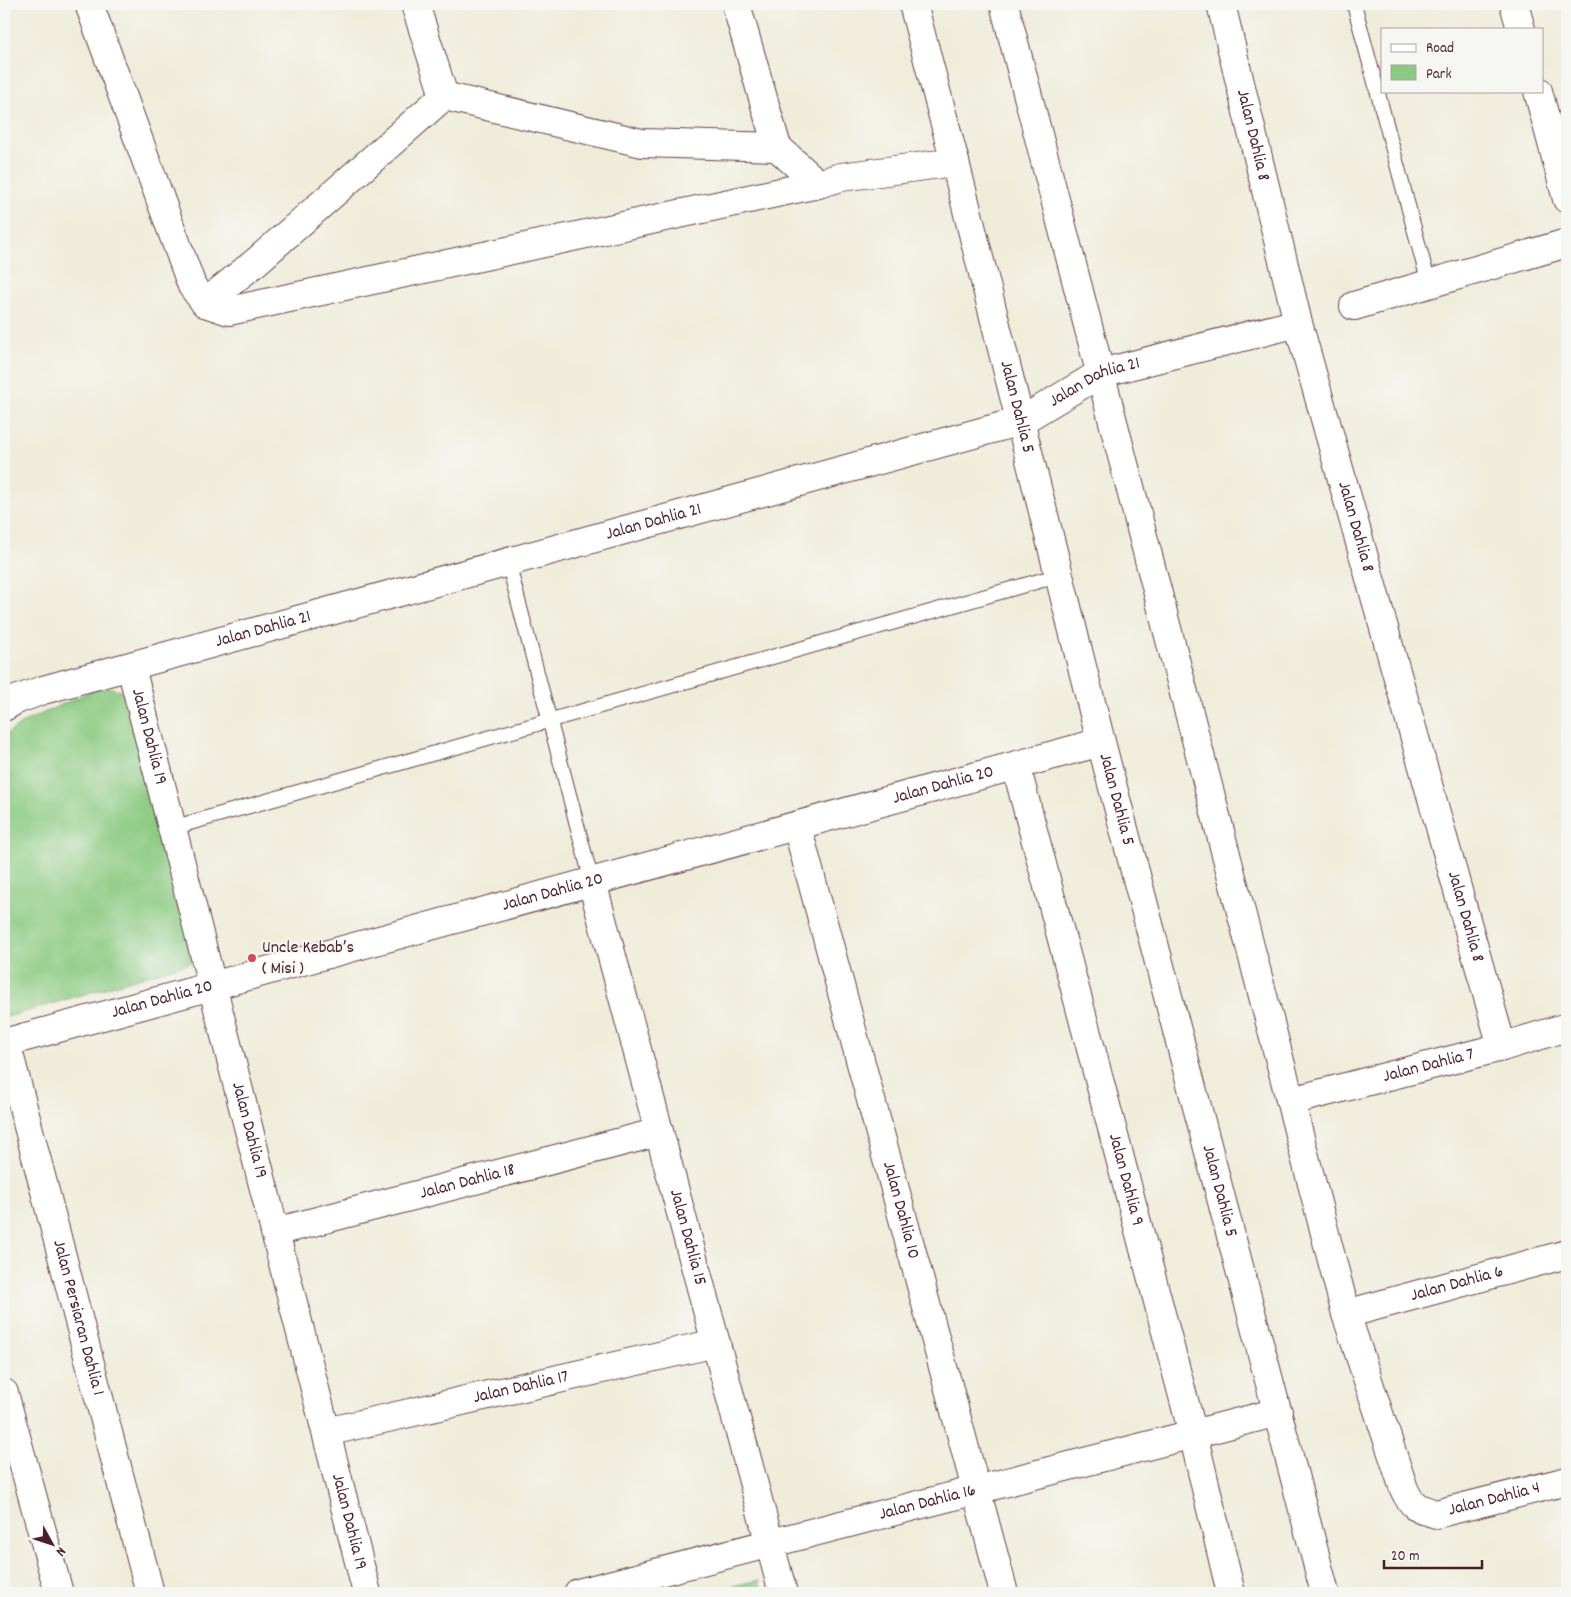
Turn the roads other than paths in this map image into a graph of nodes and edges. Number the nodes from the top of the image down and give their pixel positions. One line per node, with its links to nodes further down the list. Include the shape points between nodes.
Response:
1 (89, 4): 18 (street, via 192,286)
2 (416, 4): 11 (street)
3 (736, 4): 12 (street)
4 (913, 4): 13 (street, Jalan Dahlia 5)
5 (1004, 4): 21 (street)
6 (1221, 4): 20 (street, Jalan Dahlia 8)
7 (1354, 4): 17 (lane)
8 (1514, 4): 9 (street)
9 (1521, 28)
10 (1538, 92): 15 (street)
11 (444, 96): 12 (street, via 642,144); 18 (street, via 258,261)
12 (777, 147): 14 (street)
13 (955, 162): 14 (street, via 841,177); 22 (street, Jalan Dahlia 5)
14 (818, 184): 18 (street, via 229,311)
15 (1567, 199)
16 (1567, 243): 17 (street)
17 (1429, 284): 19 (street)
18 (205, 303)
19 (1354, 306)
20 (1298, 323): 21 (street, Jalan Dahlia 21); 36 (street, Jalan Dahlia 8)
21 (1101, 373): 22 (street, Jalan Dahlia 21); 37 (street)
22 (1021, 421): 23 (street, Jalan Dahlia 21); 24 (street, Jalan Dahlia 5)
23 (508, 562): 25 (street, Jalan Dahlia 21); 27 (lane)
24 (1060, 575): 27 (lane); 28 (street, Jalan Dahlia 5)
25 (131, 667): 26 (street, Jalan Dahlia 21, via 43,690); 31 (street, Jalan Dahlia 19)
26 (4, 707)
27 (550, 719): 31 (lane); 32 (lane)
28 (1101, 742): 29 (street, Jalan Dahlia 20); 44 (street, Jalan Dahlia 5)
29 (1016, 766): 30 (street, Jalan Dahlia 20); 46 (street, Jalan Dahlia 9)
30 (797, 826): 32 (street, Jalan Dahlia 20); 48 (street, Jalan Dahlia 10)
31 (172, 828): 33 (street, Jalan Dahlia 19)
32 (592, 882): 33 (street, Jalan Dahlia 20); 38 (street, Jalan Dahlia 15)
33 (212, 986): 35 (street, Jalan Dahlia 20); 39 (street, Jalan Dahlia 19)
34 (1567, 1027): 36 (street, Jalan Dahlia 7)
35 (5, 1043): 51 (street, Jalan Persiaran Dahlia 1)
36 (1502, 1047): 37 (street, Jalan Dahlia 7)
37 (1291, 1101): 41 (street)
38 (659, 1132): 39 (street, Jalan Dahlia 18); 42 (street, Jalan Dahlia 15)
39 (275, 1232): 45 (street, Jalan Dahlia 19)
40 (1567, 1254): 41 (street, Jalan Dahlia 6)
41 (1346, 1314): 47 (street, Jalan Dahlia 4, via 1410,1502 1436,1514)
42 (716, 1343): 45 (street, Jalan Dahlia 17); 49 (street, Jalan Dahlia 15)
43 (4, 1393): 50 (street)
44 (1278, 1412): 46 (street, Jalan Dahlia 16); 57 (street, Jalan Dahlia 5)
45 (326, 1432): 52 (street, Jalan Dahlia 19)
46 (1193, 1434): 48 (street, Jalan Dahlia 16); 56 (street, Jalan Dahlia 9)
47 (1567, 1481)
48 (976, 1490): 49 (street, Jalan Dahlia 16); 55 (street, Jalan Dahlia 10)
49 (770, 1544): 53 (street, Jalan Dahlia 16); 54 (street, Jalan Dahlia 15)
50 (59, 1593)
51 (150, 1593)
52 (367, 1593)
53 (578, 1593)
54 (783, 1593)
55 (1004, 1593)
56 (1231, 1593)
57 (1325, 1593)

